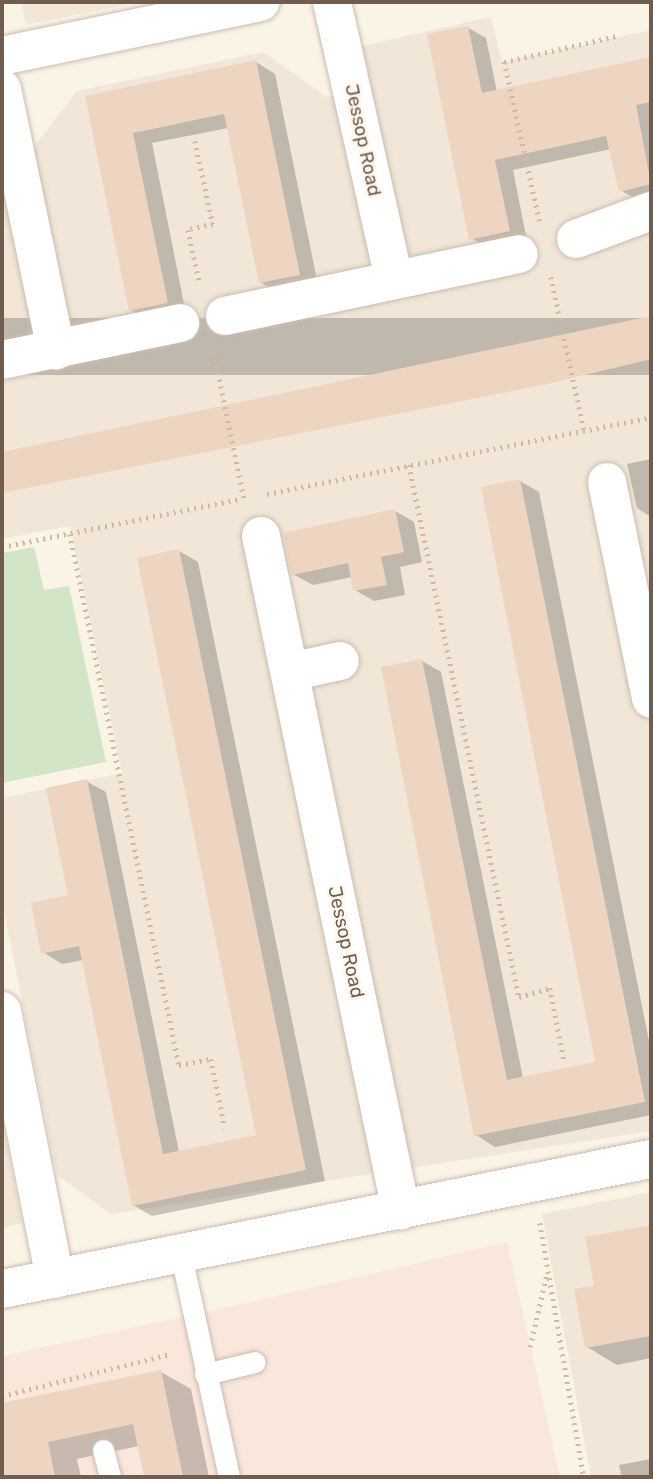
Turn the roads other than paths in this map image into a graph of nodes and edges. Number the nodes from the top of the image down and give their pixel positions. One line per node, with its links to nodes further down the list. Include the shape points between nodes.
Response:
1 (260, 2): 3 (street)
2 (332, 2): 8 (street, Jessop Road)
3 (2, 56)
4 (2, 89): 11 (street)
5 (651, 211): 6 (street)
6 (576, 239)
7 (536, 249): 8 (street)
8 (394, 279): 9 (street)
9 (225, 316)
10 (180, 323): 11 (street)
11 (56, 350): 12 (street)
12 (2, 360)
13 (607, 482): 15 (street)
14 (261, 536): 17 (street, Jessop Road)
15 (641, 599): 18 (street)
16 (340, 661): 17 (street)
17 (290, 672): 21 (street, Jessop Road)
18 (651, 699)
19 (2, 1011): 23 (street)
20 (651, 1159): 21 (street)
21 (401, 1211): 22 (street)
22 (181, 1255): 23 (street); 26 (lane)
23 (55, 1279): 24 (street)
24 (2, 1289)
25 (256, 1362): 26 (lane)
26 (205, 1374): 29 (lane)
27 (103, 1450): 28 (lane)
28 (110, 1477)
29 (229, 1477)

